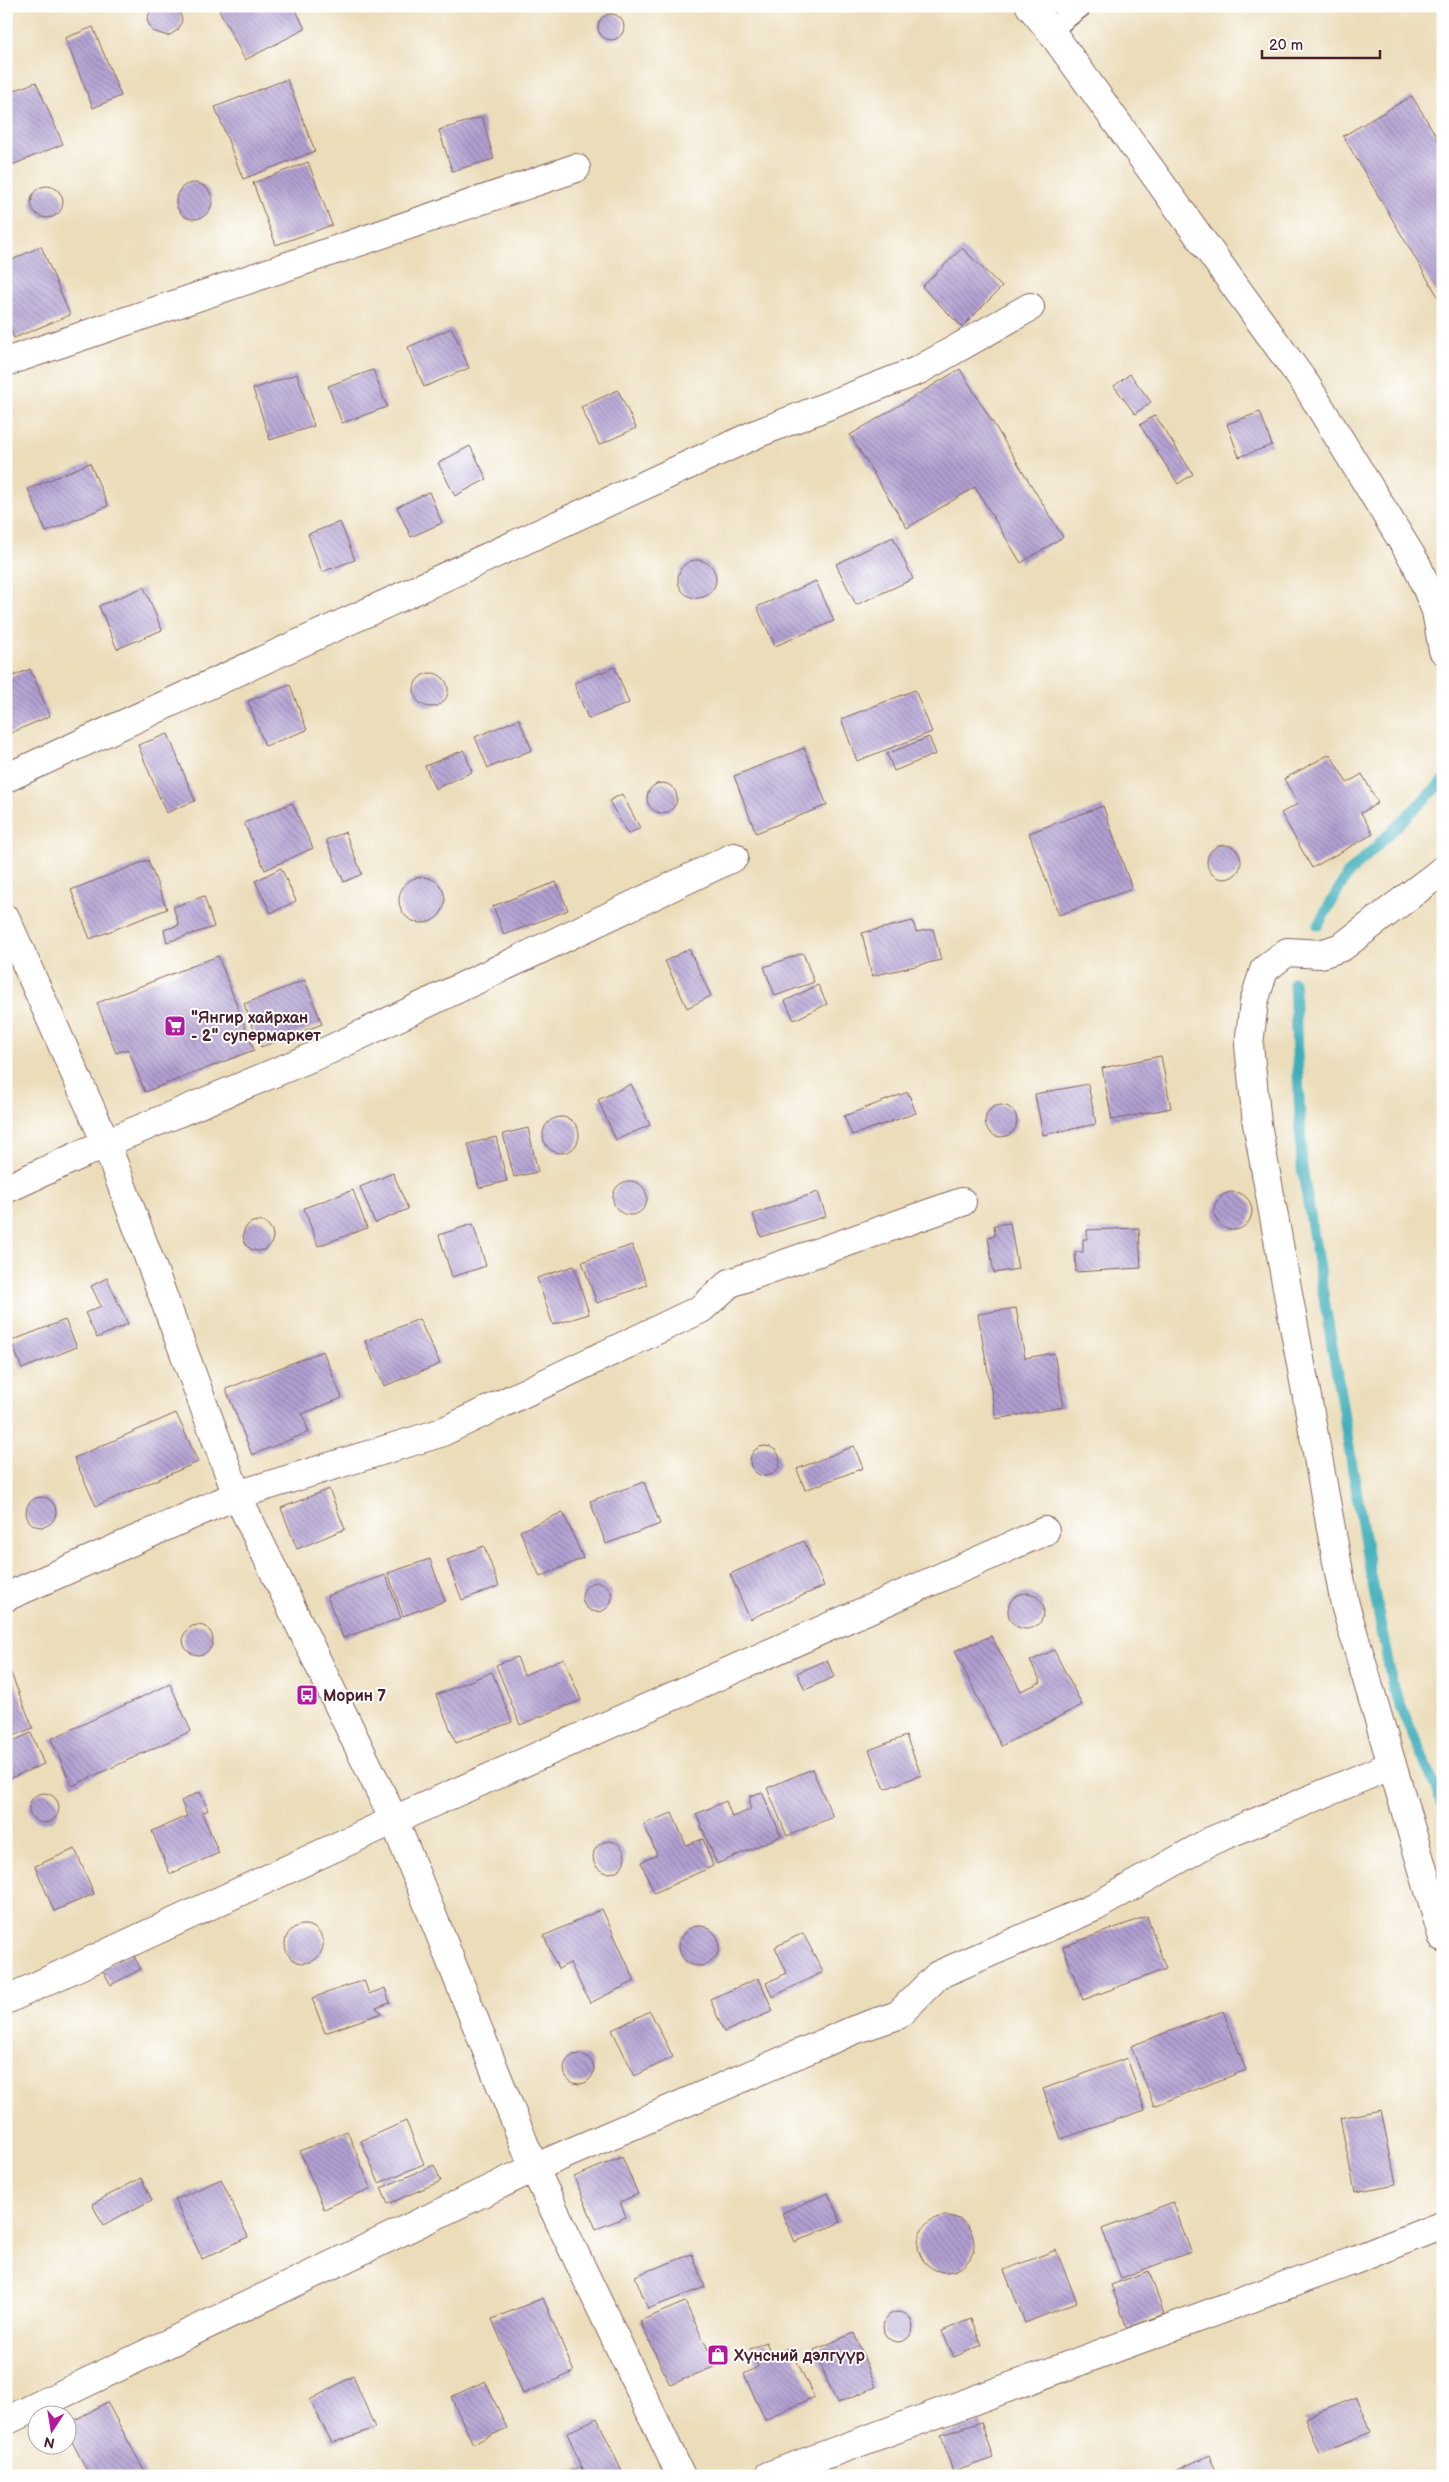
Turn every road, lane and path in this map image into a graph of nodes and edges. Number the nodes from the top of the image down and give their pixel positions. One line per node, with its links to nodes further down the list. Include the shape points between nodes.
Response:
1 (1030, 6): 3 (street)
2 (1081, 6): 3 (lane)
3 (1050, 30): 7 (street, via 1307,386 1417,565 1436,611)
4 (576, 168): 6 (street)
5 (1030, 307): 8 (street, via 919,370 756,434)
6 (6, 362)
7 (1443, 650)
8 (6, 778)
9 (734, 857): 12 (street, via 329,1050)
10 (1443, 870): 18 (street, via 1342,947 1321,954 1287,952 1264,970 1254,1002 1249,1045 1258,1124 1345,1605)
11 (6, 919): 12 (street)
12 (106, 1143): 13 (street); 15 (street)
13 (6, 1189)
14 (962, 1202): 15 (street, via 730,1283 701,1309 440,1433)
15 (237, 1495): 17 (street); 19 (street)
16 (1045, 1531): 19 (street)
17 (6, 1597)
18 (1392, 1765): 20 (street); 22 (street, via 1211,1841 1095,1907 938,1975 898,2015 854,2030)
19 (394, 1820): 21 (street); 22 (street)
20 (1443, 1938)
21 (6, 2000)
22 (534, 2168): 24 (street); 25 (street)
23 (1443, 2225): 26 (street)
24 (6, 2421)
25 (680, 2476)
26 (768, 2476)

